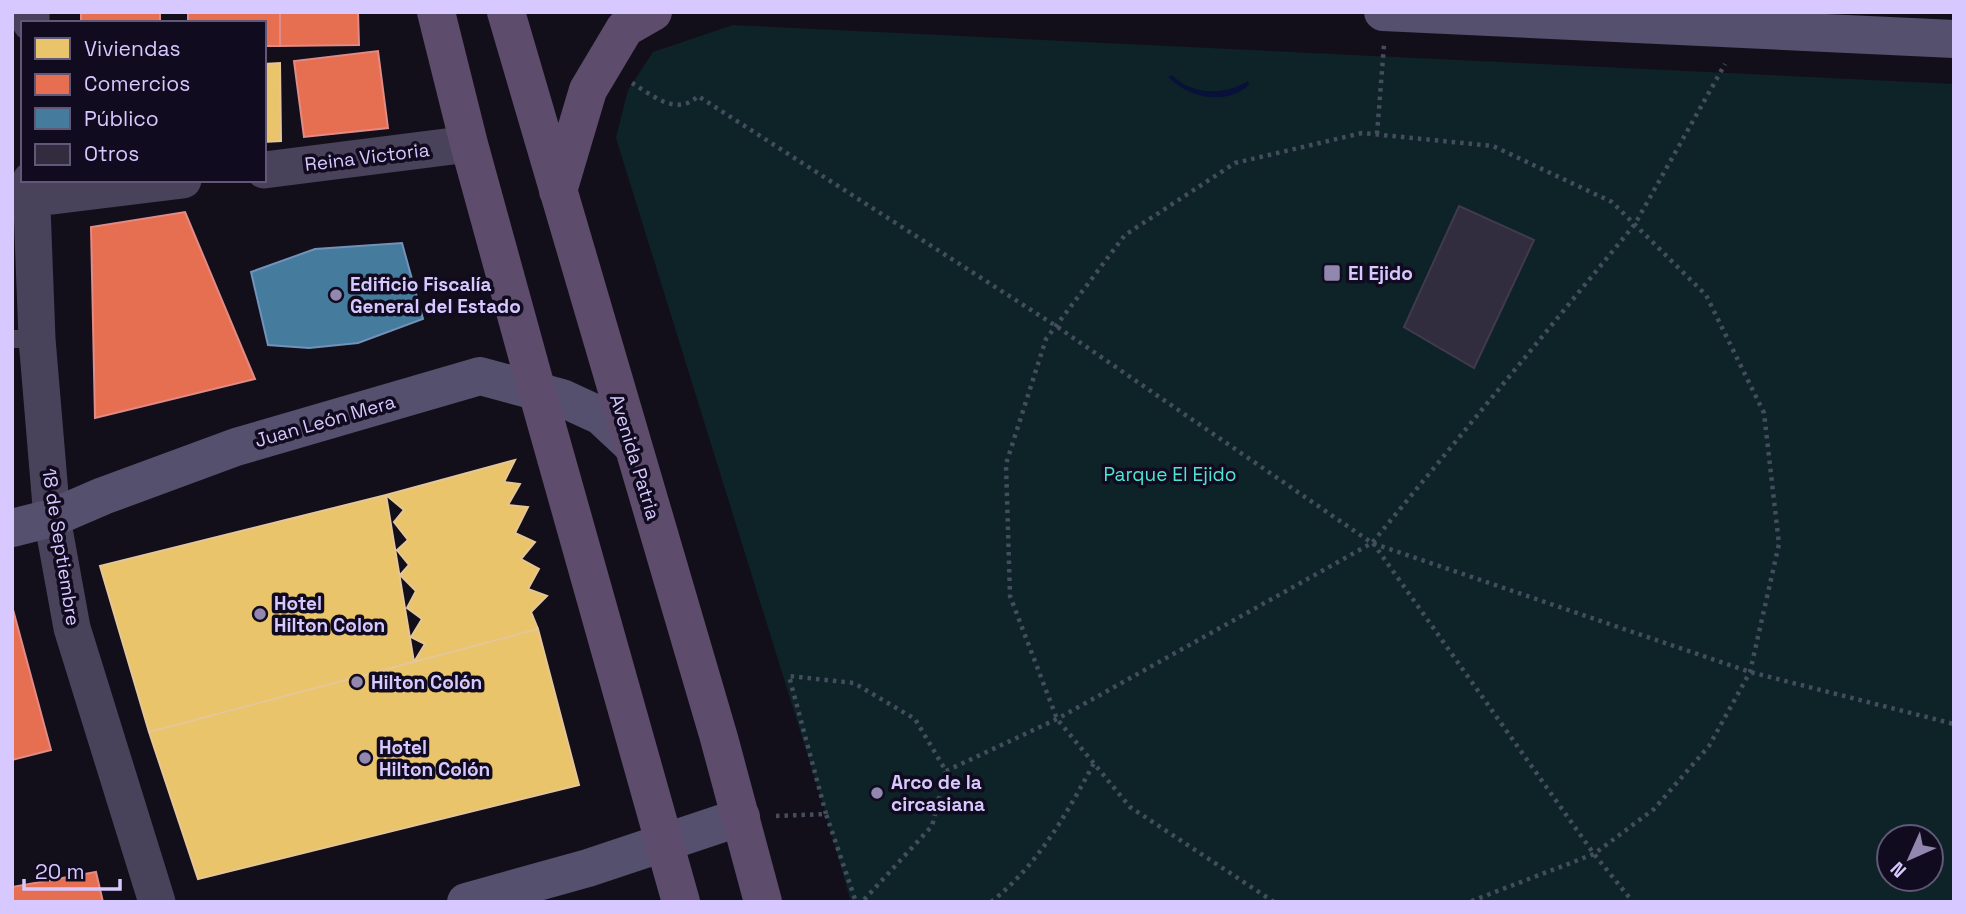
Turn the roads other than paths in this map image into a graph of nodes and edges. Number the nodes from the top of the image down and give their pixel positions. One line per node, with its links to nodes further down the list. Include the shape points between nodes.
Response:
1 (414, 12): 7 (main road)
2 (436, 12): 7 (main road)
3 (506, 12): 11 (main road, Avenida Patria)
4 (653, 12): 11 (main road, via 625,28 588,90)
5 (1385, 12): 6 (street)
6 (1954, 39)
7 (449, 68): 8 (main road)
8 (469, 144): 9 (street, Reina Victoria); 14 (main road)
9 (266, 170)
10 (159, 182): 12 (street)
11 (558, 191): 15 (main road, Avenida Patria)
12 (25, 193): 13 (street, 18 de Septiembre)
13 (25, 339): 16 (street, 18 de Septiembre)
14 (537, 390): 15 (street, Juan León Mera, via 601,416); 16 (street, Juan León Mera, via 480,376 236,447); 19 (main road)
15 (631, 444): 18 (main road, Avenida Patria)
16 (52, 517): 17 (street, Juan León Mera); 20 (street, 18 de Septiembre, via 72,628)
17 (12, 528)
18 (741, 817): 19 (street); 23 (main road, Avenida Patria)
19 (664, 843): 21 (street); 22 (main road)
20 (158, 902)
21 (466, 902)
22 (681, 902)
23 (763, 902)

